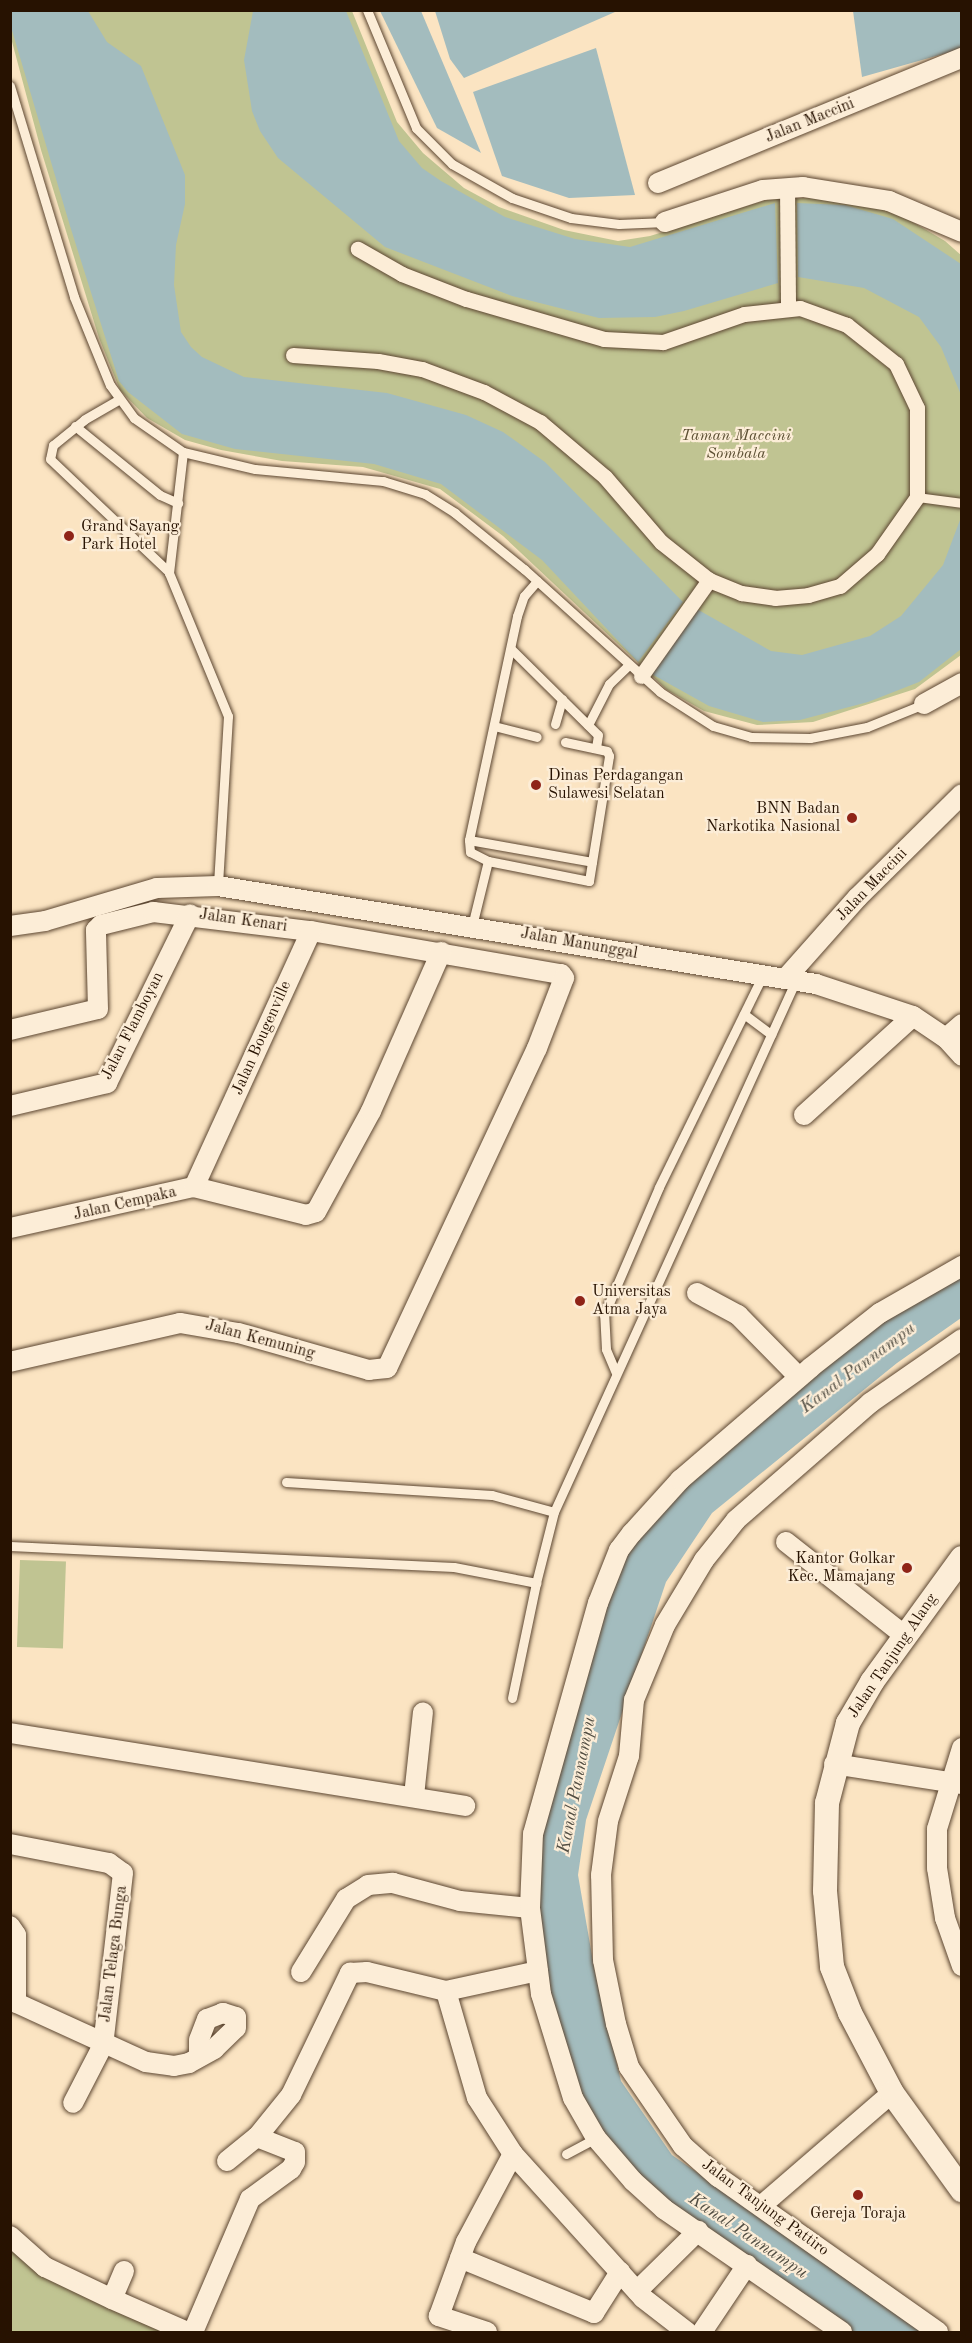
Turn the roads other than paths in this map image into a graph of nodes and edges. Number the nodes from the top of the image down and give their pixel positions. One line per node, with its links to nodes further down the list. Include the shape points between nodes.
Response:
1 (367, 10): 6 (lane, via 416,128 452,164 512,198 571,218 619,224)
2 (962, 58): 4 (street, Jalan Maccini)
3 (10, 86): 11 (lane, via 74,297)
4 (658, 183)
5 (787, 192): 6 (street, via 746,195); 7 (street, via 848,191 889,201); 9 (street)
6 (665, 222)
7 (962, 232)
8 (357, 249): 9 (street, via 402,274 466,299 604,339 663,342 744,314)
9 (788, 309): 14 (street, via 800,308 847,325 896,364 917,408)
10 (293, 355): 18 (street, via 378,361 422,369 484,392 540,422 605,477 662,542)
11 (118, 400): 12 (lane); 13 (lane, via 134,418)
12 (75, 426): 15 (lane, via 142,482); 17 (lane, via 53,445 50,459)
13 (183, 452): 15 (lane); 19 (lane, via 255,469 383,481 425,494 455,513)
14 (917, 497): 16 (lane); 18 (street, via 877,554 840,586 808,595 775,598 741,592)
15 (178, 503): 17 (lane)
16 (962, 503)
17 (169, 572): 37 (lane, via 228,716)
18 (708, 580): 21 (street)
19 (537, 581): 20 (lane, via 525,596); 21 (lane)
20 (511, 649): 23 (lane); 27 (lane)
21 (638, 670): 24 (lane, via 678,706 713,726 771,739 849,732); 26 (lane, via 609,684)
22 (962, 683): 24 (street)
23 (562, 699): 25 (lane); 26 (lane)
24 (924, 704)
25 (555, 724)
26 (588, 725): 30 (lane, via 598,735)
27 (494, 726): 28 (lane); 32 (lane)
28 (537, 737)
29 (565, 742): 30 (lane)
30 (596, 748): 35 (lane, via 607,751 609,756)
31 (962, 794): 44 (street, Jalan Maccini, via 858,897)
32 (469, 840): 33 (lane); 34 (lane, via 470,852)
33 (539, 853): 35 (lane); 36 (lane)
34 (488, 861): 36 (lane); 40 (lane)
35 (592, 862): 36 (lane, via 589,880)
36 (535, 871)
37 (218, 886): 39 (street, Jalan Manunggal, via 178,885 134,893 45,921); 40 (street, Jalan Manunggal)
38 (190, 914): 41 (street, Jalan Kenari); 48 (street, Jalan Kenari, via 153,912 101,925 95,934 98,1009); 52 (street, Jalan Flamboyan, via 107,1083)
39 (10, 926)
40 (472, 926): 43 (street, Jalan Manunggal)
41 (311, 931): 42 (street, Jalan Kenari); 54 (street, Jalan Bougenville)
42 (441, 952): 55 (street, via 371,1111 316,1212 306,1215); 61 (street, Jalan Kenari, via 561,974 564,985 393,1362 380,1372)
43 (763, 975): 44 (street, Jalan Manunggal); 45 (lane)
44 (791, 979): 46 (street, Jalan Manunggal); 49 (lane)
45 (744, 1014): 49 (lane); 62 (lane, via 659,1187 604,1315 606,1349)
46 (913, 1016): 50 (street, Jalan Manunggal); 53 (street)
47 (962, 1024): 50 (street)
48 (10, 1030)
49 (771, 1034): 62 (lane)
50 (945, 1038): 51 (street, Jalan Manunggal)
51 (962, 1056)
52 (10, 1106)
53 (804, 1115)
54 (213, 1145): 55 (street, Jalan Cempaka)
55 (194, 1187): 56 (street, Jalan Cempaka)
56 (10, 1228)
57 (962, 1266): 63 (street, via 879,1313)
58 (697, 1293): 63 (street, via 738,1315)
59 (962, 1339): 97 (street, Jalan Tanjung Pattiro, via 870,1403 736,1520 678,1602 634,1700 629,1756 608,1821 601,1875 603,1960 616,2024 629,2067 683,2146 717,2177)
60 (10, 1362): 61 (street, Jalan Kemuning, via 180,1323 238,1333)
61 (369, 1370)
62 (616, 1373): 65 (lane)
63 (799, 1377): 80 (street, via 680,1480 619,1550 598,1603 537,1815)
64 (286, 1482): 65 (lane, via 492,1495)
65 (554, 1512): 69 (lane)
66 (786, 1542): 70 (street)
67 (10, 1546): 69 (lane, via 454,1567)
68 (962, 1558): 70 (street, Jalan Tanjung Alang)
69 (536, 1584): 71 (lane)
70 (905, 1636): 75 (street, Jalan Tanjung Alang, via 848,1724)
71 (512, 1698)
72 (423, 1712): 77 (street)
73 (10, 1732): 77 (street)
74 (962, 1748): 76 (street)
75 (834, 1764): 76 (street); 89 (street, Jalan Tanjung Alang, via 827,1803 826,1937 832,1967 850,2013)
76 (956, 1783): 82 (street, via 937,1829 938,1868 945,1918)
77 (414, 1796): 78 (street)
78 (465, 1806)
79 (10, 1844): 87 (street, Jalan Telaga Bunga, via 109,1863 123,1873)
80 (530, 1908): 83 (street); 84 (street, via 468,1903 393,1883 368,1885 346,1899)
81 (10, 1926): 86 (street, via 16,1935)
82 (962, 1966)
83 (537, 1971): 85 (street); 92 (street, via 557,2054 573,2098)
84 (301, 1972)
85 (446, 1991): 91 (street, via 367,1972 350,1973 300,2080); 93 (street, via 477,2098)
86 (13, 2002): 87 (street)
87 (103, 2044): 88 (street, via 146,2062 174,2066); 90 (street)
88 (199, 2057)
89 (892, 2093): 96 (street, Jalan Tanjung Alang); 97 (street)
90 (73, 2103)
91 (257, 2137): 95 (street); 108 (street, via 295,2152 295,2162 250,2199)
92 (596, 2138): 94 (lane); 98 (street, via 633,2181 664,2209)
93 (513, 2154): 100 (street); 103 (street, via 543,2192)
94 (566, 2154)
95 (227, 2161)
96 (962, 2190)
97 (760, 2206): 112 (street, Jalan Tanjung Pattiro)
98 (698, 2231): 101 (street); 104 (street)
99 (10, 2236): 105 (street, via 45,2267)
100 (460, 2258): 103 (street, via 594,2313); 106 (street)
101 (747, 2265): 110 (street); 111 (street)
102 (124, 2271): 105 (street)
103 (620, 2272): 104 (street)
104 (637, 2291): 110 (street)
105 (112, 2299): 107 (street)
106 (435, 2324): 109 (street)
107 (187, 2332)
108 (193, 2332)
109 (487, 2332)
110 (689, 2332)
111 (842, 2332)
112 (938, 2332)

